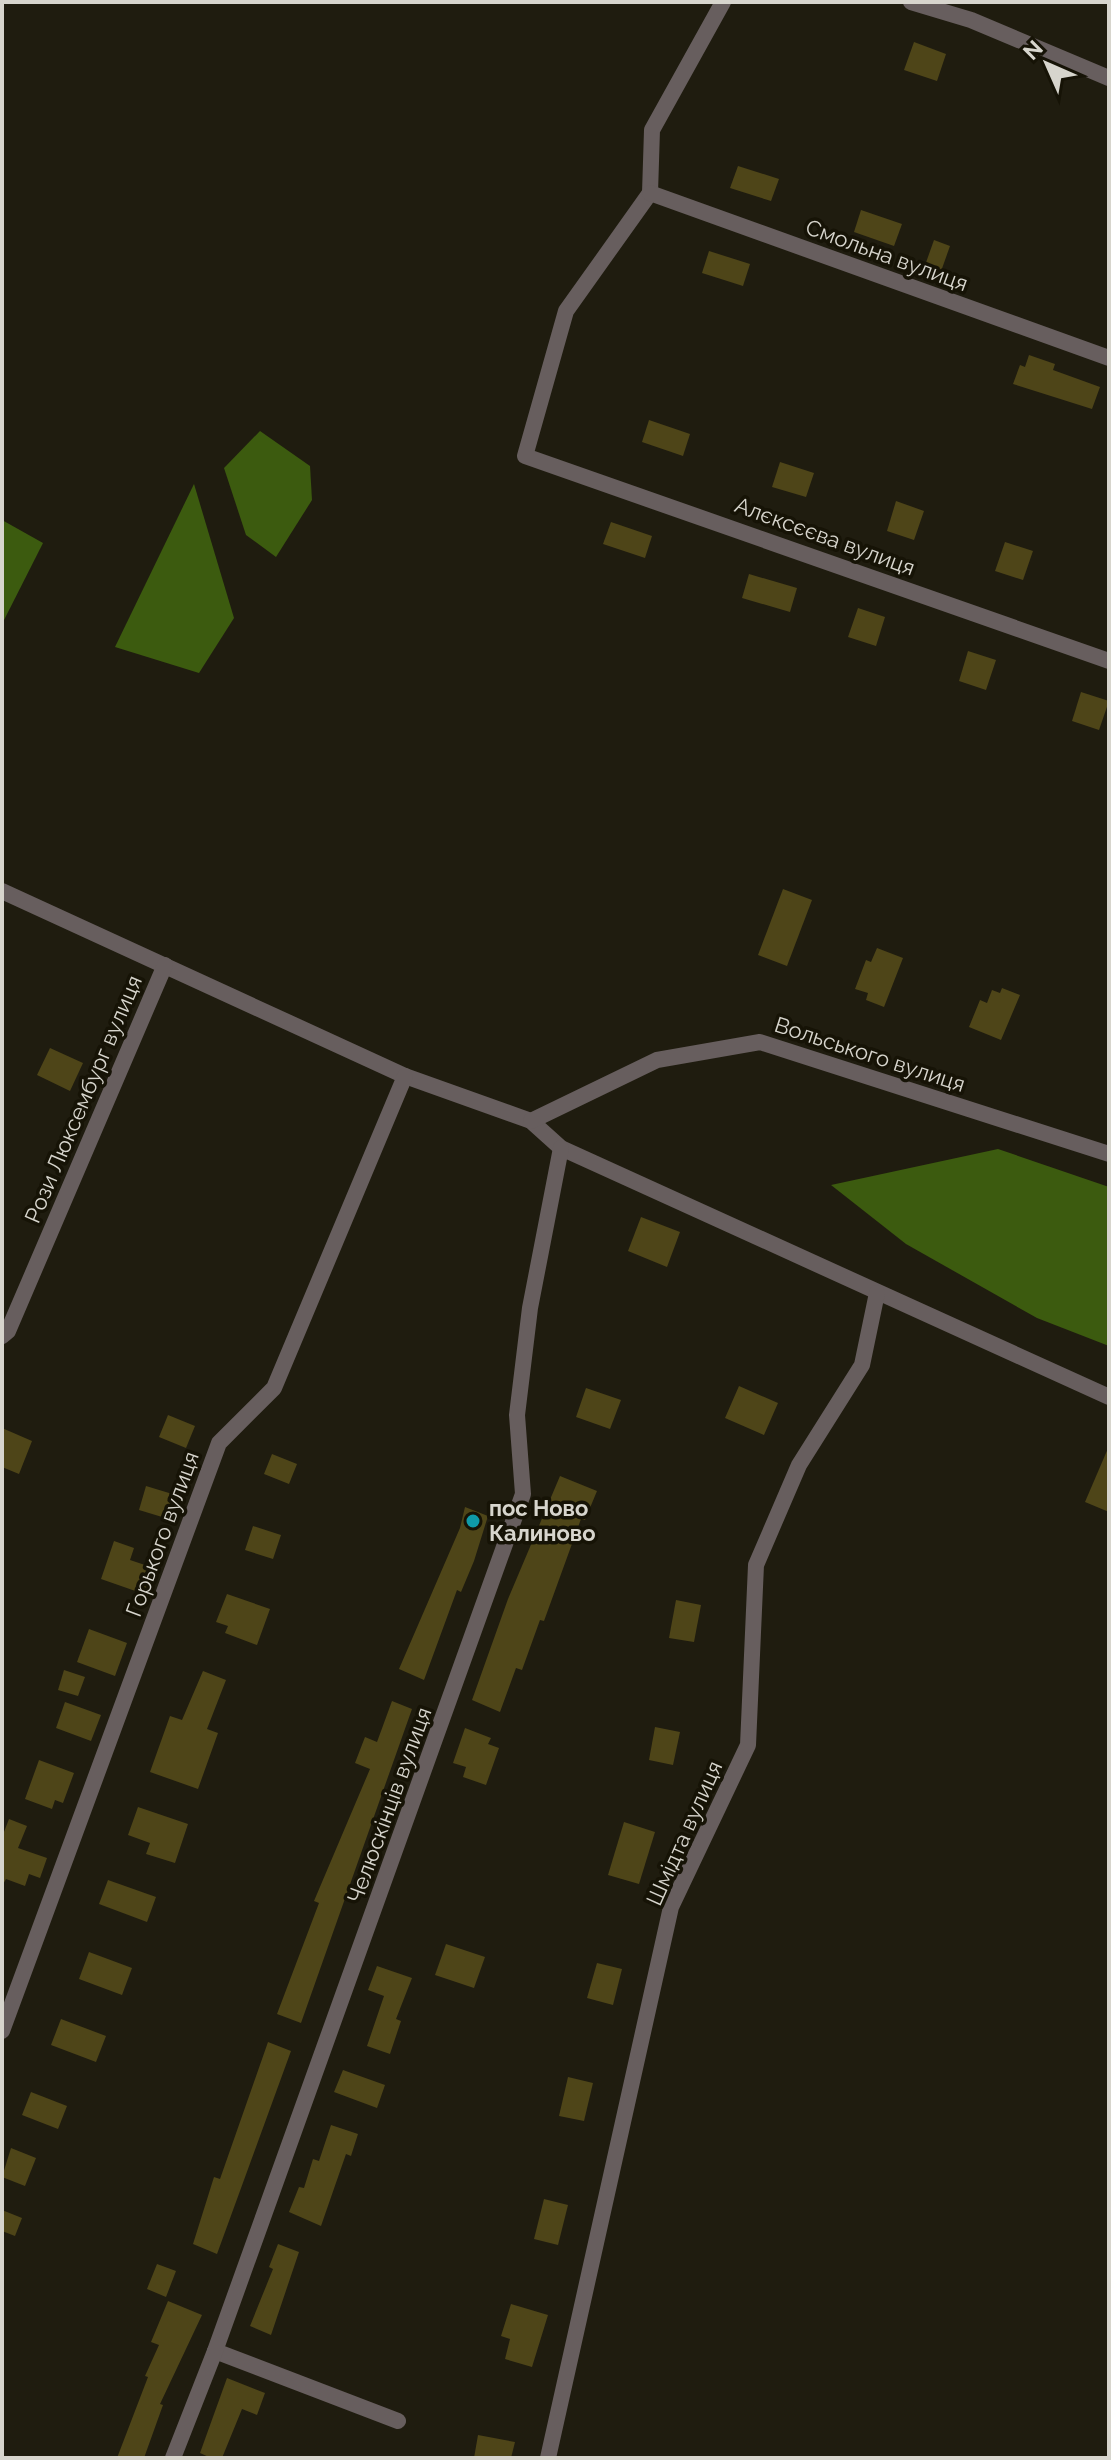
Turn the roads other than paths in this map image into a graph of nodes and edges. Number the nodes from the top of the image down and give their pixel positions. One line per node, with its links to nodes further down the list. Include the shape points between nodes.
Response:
1 (723, 2): 4 (street, via 652,130)
2 (911, 2): 3 (street, via 971,20)
3 (1109, 78)
4 (650, 193): 5 (street, Смольна вулиця); 6 (street, Алєксєєва вулиця, via 566,311 525,456)
5 (1109, 358)
6 (1109, 661)
7 (2, 891): 8 (street)
8 (165, 965): 9 (street); 14 (street, Рози Люксембург вулиця)
9 (405, 1076): 10 (street); 16 (street, Горького вулиця, via 274,1388 219,1443)
10 (531, 1121): 11 (street); 12 (street, Вольського вулиця, via 657,1060 760,1042)
11 (561, 1148): 13 (street); 17 (street, Челюскінців вулиця, via 530,1308 517,1415 523,1494)
12 (1109, 1154)
13 (877, 1293): 15 (street); 20 (street, Шмідта вулиця, via 862,1365 799,1465 756,1565 748,1745 671,1907)
14 (4, 1332)
15 (1109, 1397)
16 (2, 2031)
17 (215, 2351): 18 (street); 19 (street, Челюскінців вулиця)
18 (398, 2421)
19 (173, 2458)
20 (548, 2458)

